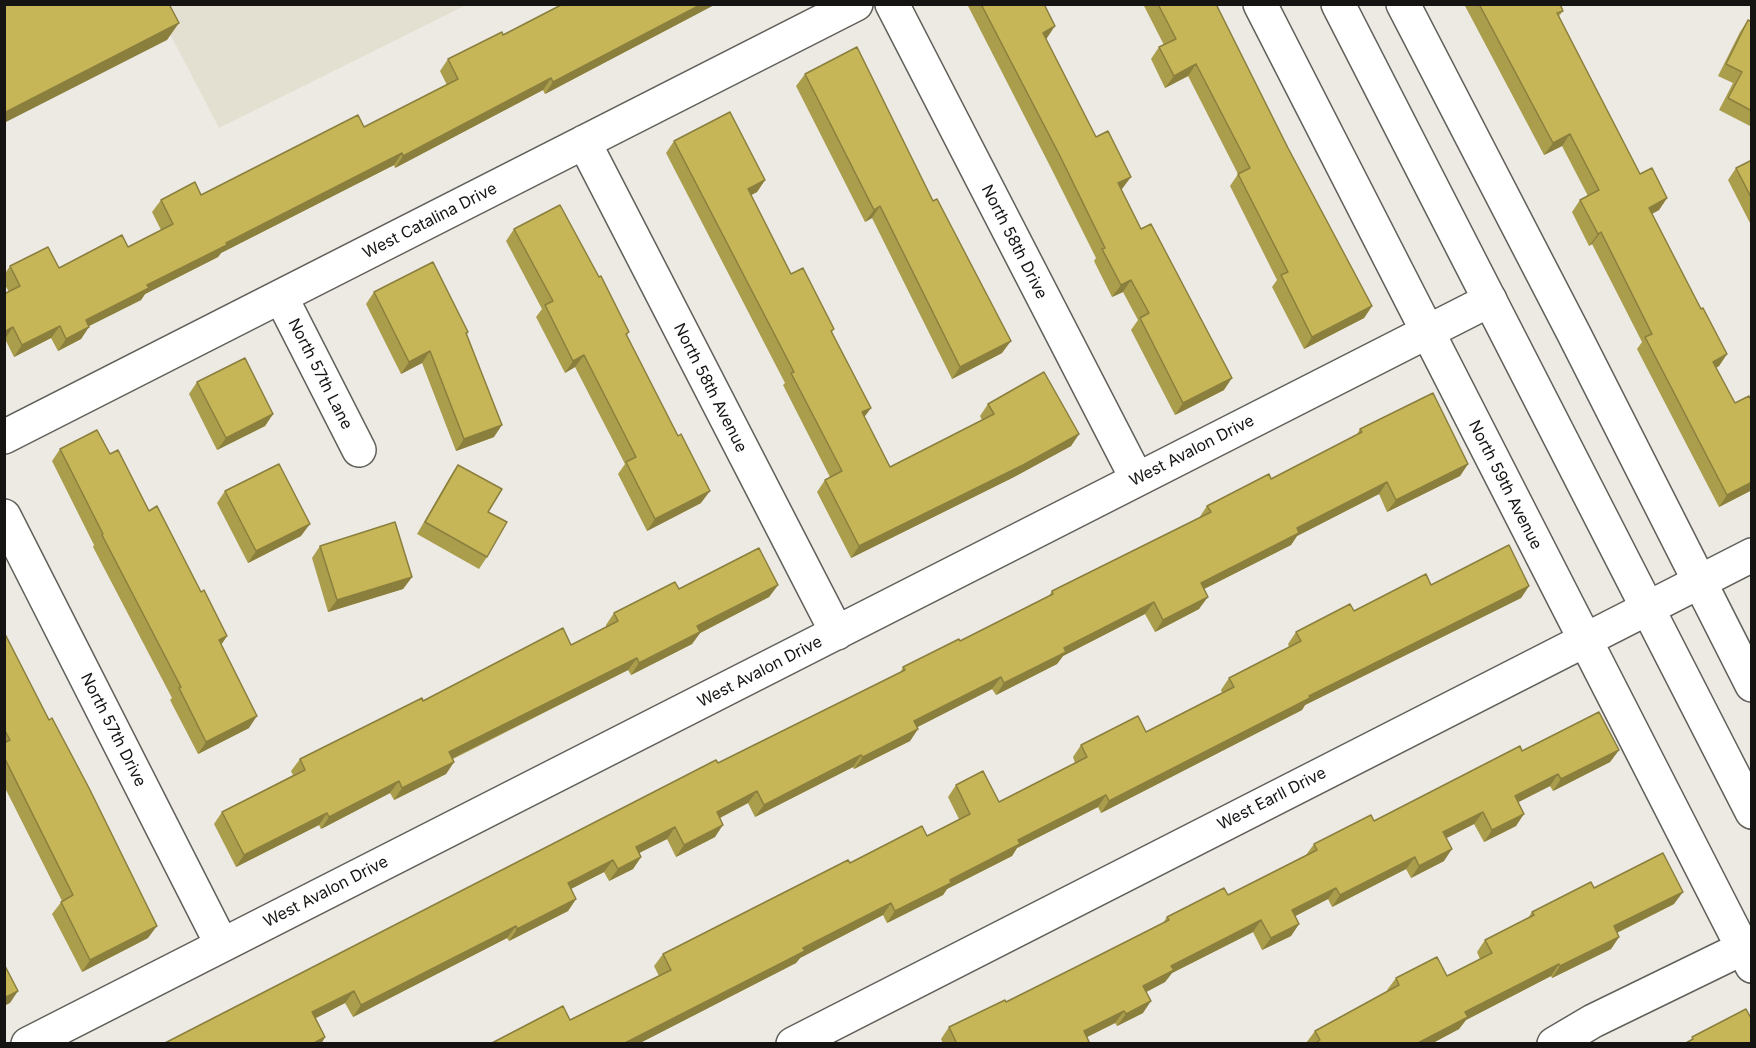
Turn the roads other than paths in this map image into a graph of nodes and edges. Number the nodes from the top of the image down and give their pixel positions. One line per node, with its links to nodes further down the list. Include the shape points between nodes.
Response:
1 (856, 4): 6 (street, West Catalina Drive)
2 (892, 4): 12 (street, North 58th Drive)
3 (1260, 4): 9 (street, North 59th Avenue)
4 (1338, 4): 8 (street)
5 (1403, 4): 15 (street)
6 (584, 142): 7 (street, West Catalina Drive); 17 (street, North 58th Avenue)
7 (280, 297): 10 (street, West Catalina Drive); 11 (street, North 57th Lane)
8 (1490, 300): 9 (street, West Avalon Drive); 16 (street)
9 (1426, 332): 12 (street, West Avalon Drive); 18 (street, North 59th Avenue)
10 (4, 437)
11 (359, 450)
12 (1137, 479): 17 (street, West Avalon Drive)
13 (4, 516): 21 (street, North 57th Drive)
14 (1752, 555): 15 (street, West Earll Drive)
15 (1699, 583): 16 (street, West Earll Drive); 19 (street)
16 (1647, 608): 18 (street, West Earll Drive); 20 (street)
17 (837, 633): 21 (street, West Avalon Drive)
18 (1585, 639): 22 (street, North 59th Avenue); 24 (street, West Earll Drive)
19 (1752, 685)
20 (1752, 812)
21 (222, 945): 23 (street, West Avalon Drive)
22 (1747, 957): 25 (street, via 1593,1021)
23 (28, 1044)
24 (793, 1044)
25 (1554, 1044)

